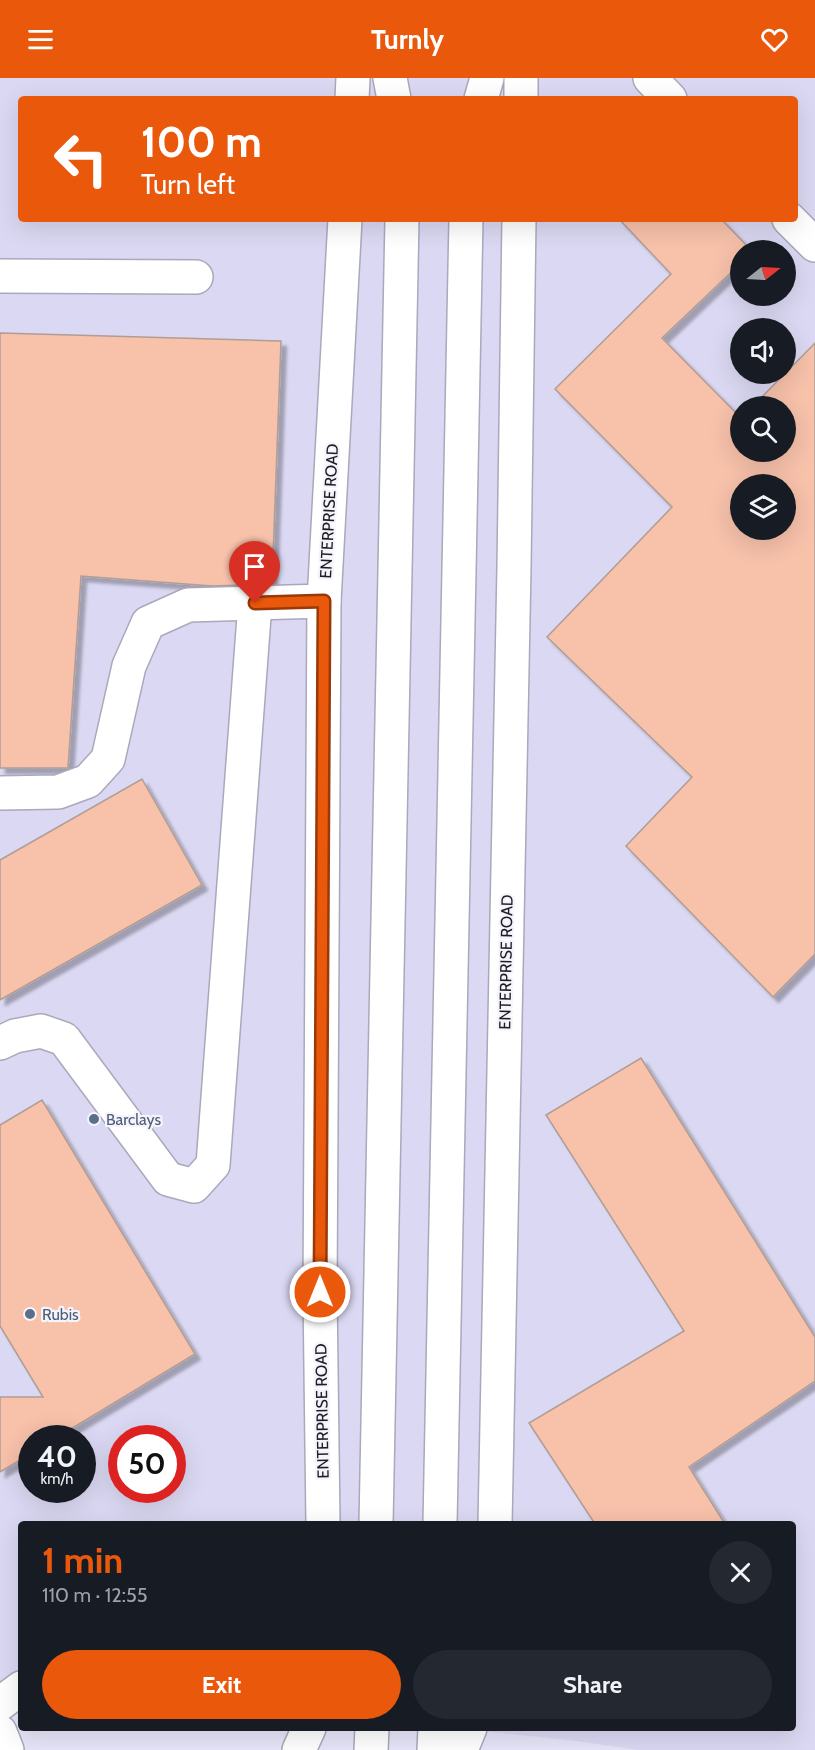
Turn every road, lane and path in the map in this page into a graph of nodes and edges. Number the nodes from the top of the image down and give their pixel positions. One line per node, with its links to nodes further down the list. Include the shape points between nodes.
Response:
1 (353, 78): 6 (main road)
2 (390, 78): 7 (main road)
3 (487, 78): 8 (main road)
4 (521, 78): 9 (main road)
5 (650, 78): 10 (main road)
6 (352, 96)
7 (393, 96)
8 (482, 96)
9 (521, 96)
10 (667, 96)
11 (345, 222): 19 (main road, ENTERPRISE ROAD)
12 (402, 222): 24 (main road)
13 (466, 222): 25 (main road)
14 (519, 222): 26 (main road, ENTERPRISE ROAD)
15 (792, 222): 16 (main road)
16 (815, 245)
17 (0, 276): 18 (main road)
18 (196, 277)
19 (324, 601): 20 (main road); 23 (main road, ENTERPRISE ROAD, via 320,1292)
20 (255, 603): 21 (main road, via 188,605 148,623 129,666 108,759 88,781 58,792); 22 (main road, via 213,1165 195,1186 168,1179 64,1039 41,1031)
21 (0, 793)
22 (0, 1043)
23 (323, 1521)
24 (376, 1521)
25 (440, 1521)
26 (495, 1521)
27 (18, 1690): 28 (main road)
28 (0, 1704)
29 (308, 1731): 35 (main road)
30 (372, 1731): 36 (main road)
31 (435, 1731): 37 (main road)
32 (469, 1731): 38 (main road)
33 (0, 1732): 34 (main road)
34 (7, 1750)
35 (299, 1750)
36 (371, 1750)
37 (434, 1750)
38 (461, 1750)

